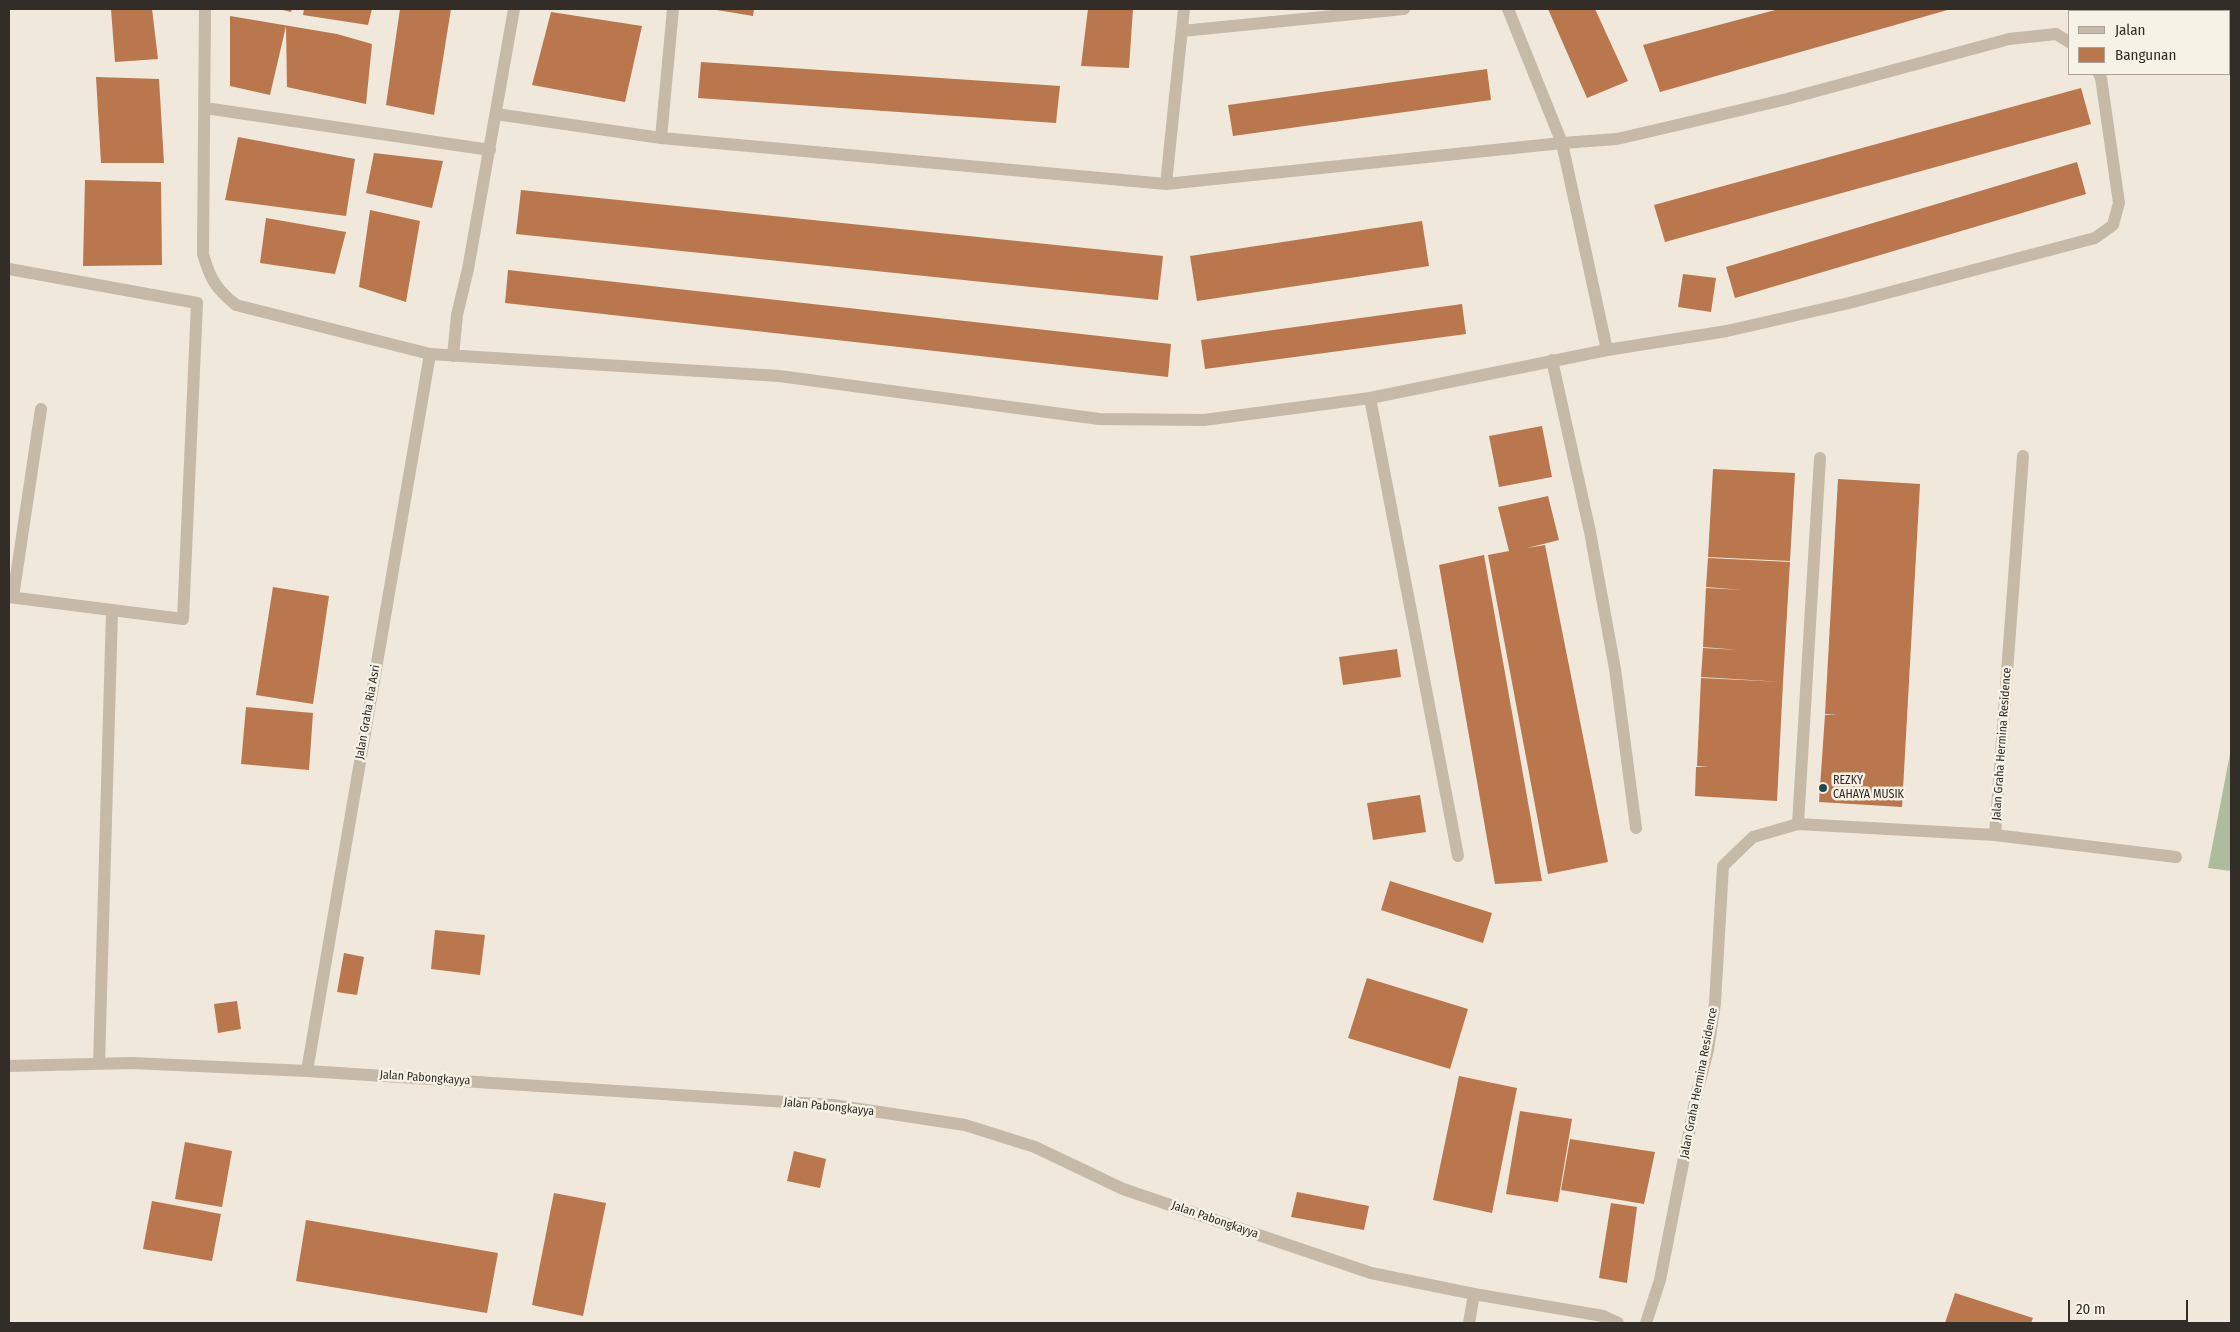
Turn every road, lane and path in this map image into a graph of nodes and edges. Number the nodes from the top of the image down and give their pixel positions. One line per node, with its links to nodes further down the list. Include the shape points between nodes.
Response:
1 (205, 9): 10 (street)
2 (514, 9): 11 (street)
3 (673, 9): 12 (street)
4 (1184, 9): 7 (street)
5 (1404, 9): 7 (street)
6 (1508, 9): 13 (street)
7 (1182, 31): 15 (street)
8 (2068, 41): 13 (street, via 2056,34 2009,38 1787,99 1673,126 1616,139)
9 (2100, 75): 17 (street, via 2119,203 2113,225 2095,238 1746,326)
10 (205, 108): 14 (street); 18 (street, via 203,254 208,273 219,291 236,305)
11 (496, 114): 12 (street); 14 (street)
12 (661, 138): 15 (street)
13 (1562, 143): 15 (street); 17 (street)
14 (490, 150): 19 (street, via 457,315)
15 (1166, 184)
16 (9, 269): 26 (street, via 197,303 183,618)
17 (1607, 350): 20 (street)
18 (430, 354): 19 (street); 34 (street, Jalan Graha Ria Asri)
19 (453, 356): 21 (street, via 779,376 1099,419 1204,420)
20 (1552, 360): 21 (street); 28 (street, via 1590,532 1615,669)
21 (1370, 398): 30 (street)
22 (41, 409): 25 (street)
23 (2023, 456): 29 (street, Jalan Graha Hermina Residence)
24 (1820, 458): 27 (street)
25 (11, 597): 26 (street)
26 (112, 610): 32 (street)
27 (1798, 824): 29 (street, Jalan Graha Hermina Residence); 38 (street, Jalan Graha Hermina Residence, via 1753,837 1723,866 1708,1050 1660,1280)
28 (1636, 828)
29 (1996, 835): 31 (street)
30 (1458, 856)
31 (2176, 857)
32 (99, 1064): 33 (street, Jalan Pabongkayya); 34 (street, Jalan Pabongkayya)
33 (9, 1066)
34 (307, 1071): 35 (street, Jalan Pabongkayya, via 833,1105 965,1125 1035,1147 1123,1189 1371,1273)
35 (1474, 1294): 36 (street); 37 (street, Jalan Pabongkayya, via 1603,1316)
36 (1469, 1323)
37 (1618, 1323)
38 (1646, 1323)

